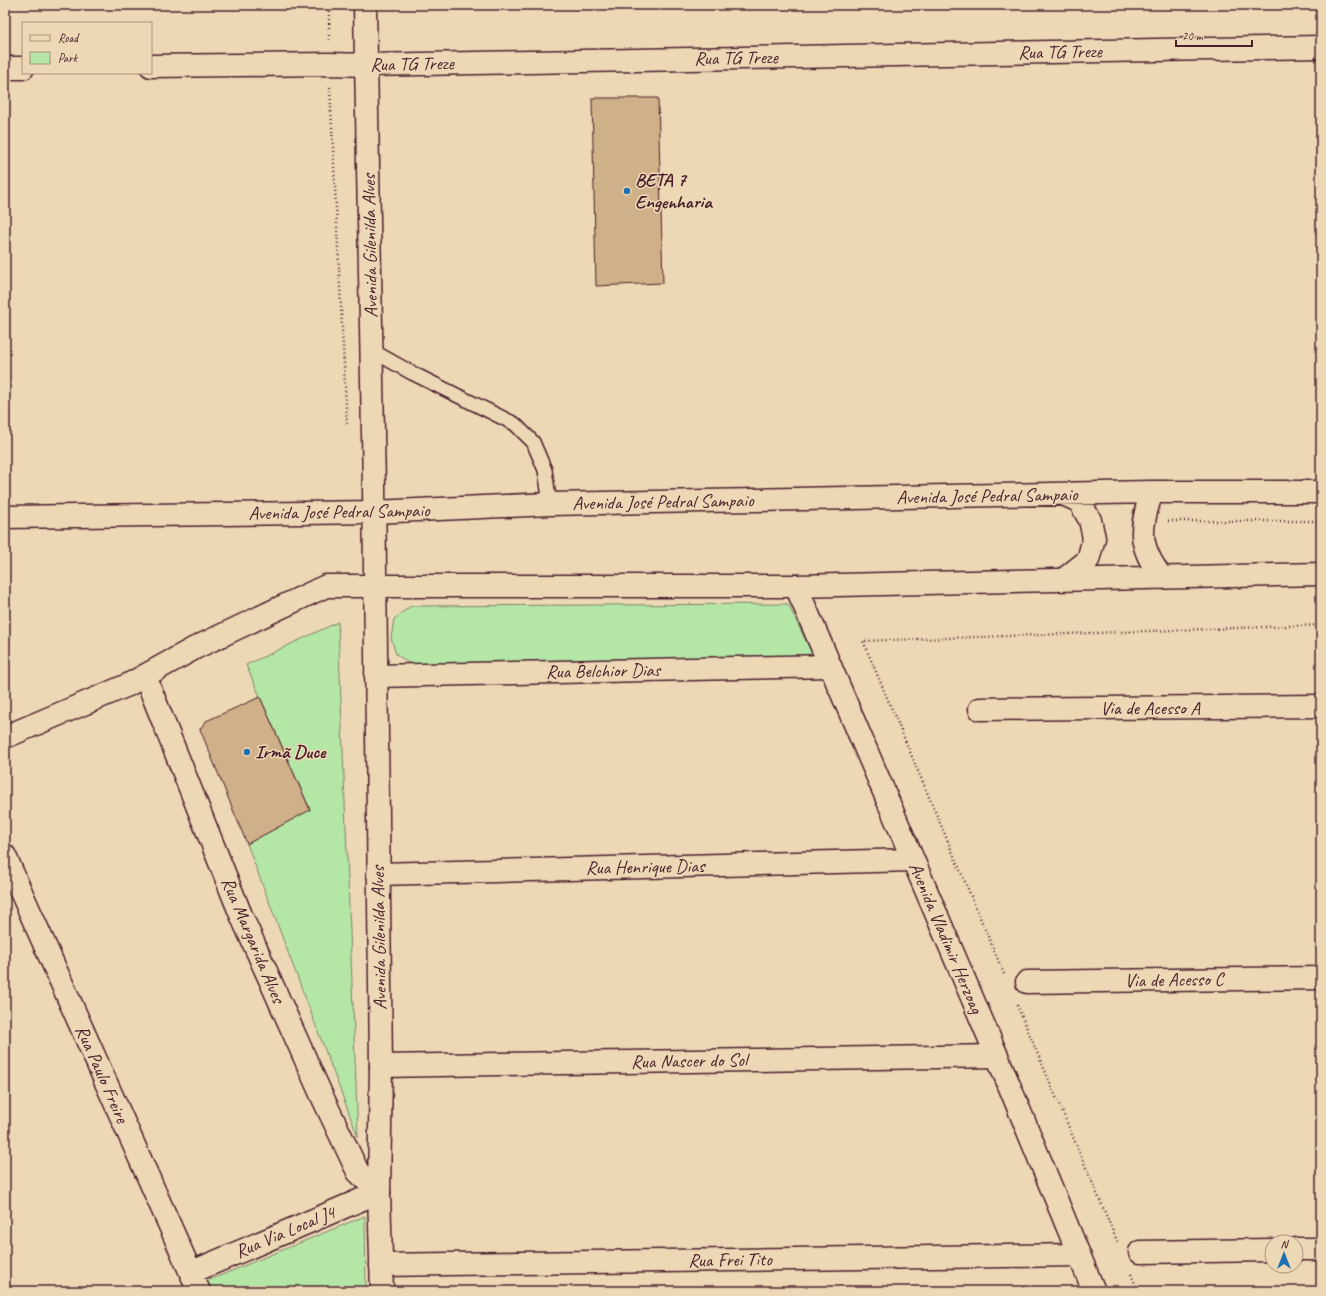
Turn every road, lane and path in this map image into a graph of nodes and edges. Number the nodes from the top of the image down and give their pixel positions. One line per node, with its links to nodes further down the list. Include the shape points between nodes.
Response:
1 (329, 5): 4 (path)
2 (365, 5): 5 (street, Avenida Gilenilda Alves)
3 (1321, 47): 5 (street, Rua TG Treze)
4 (329, 64): 5 (street, Rua TG Treze); 6 (street, Rua TG Treze); 10 (path)
5 (367, 65): 9 (street, Avenida Gilenilda Alves)
6 (152, 66)
7 (5, 68): 8 (street)
8 (22, 68)
9 (372, 350): 14 (lane, via 412,373 515,424 533,442 545,470); 15 (street, Avenida Gilenilda Alves)
10 (347, 434)
11 (1152, 492): 12 (street, Avenida José Pedral Sampaio); 13 (street, Avenida José Pedral Sampaio); 18 (street, via 1144,515 1144,548)
12 (1321, 492)
13 (1063, 494): 14 (street, Avenida José Pedral Sampaio); 19 (street, via 1079,501 1090,520 1094,538 1088,560)
14 (550, 504): 15 (street, Avenida José Pedral Sampaio)
15 (374, 512): 16 (street, Avenida José Pedral Sampaio); 20 (street, Avenida Gilenilda Alves)
16 (5, 517)
17 (1321, 574): 18 (street)
18 (1162, 578): 19 (street)
19 (1063, 580): 21 (street)
20 (375, 586): 21 (street); 24 (street, via 326,586 195,648); 25 (street, Avenida Gilenilda Alves)
21 (796, 586): 23 (street, Avenida Vladimir Herzoag)
22 (1321, 625): 32 (path, via 863,641)
23 (830, 666): 25 (street, Rua Belchior Dias); 30 (street, Avenida Vladimir Herzoag)
24 (146, 676): 28 (street); 37 (street, Rua Margarida Alves, via 241,915 321,1094 358,1172)
25 (376, 676): 31 (street, Avenida Gilenilda Alves)
26 (1321, 706): 27 (street, Via de Acesso A)
27 (980, 709)
28 (5, 737)
29 (5, 856): 44 (street, Rua Paulo Freire)
30 (913, 860): 31 (street, Rua Henrique Dias); 35 (street, Avenida Vladimir Herzoag)
31 (378, 874): 36 (street, Avenida Gilenilda Alves)
32 (1006, 977)
33 (1321, 978): 34 (street, Via de Acesso C)
34 (1021, 990): 42 (path)
35 (997, 1056): 36 (street, Rua Nascer do Sol); 41 (street, Avenida Vladimir Herzoag)
36 (381, 1066): 37 (street, Avenida Gilenilda Alves)
37 (379, 1192): 43 (street, Avenida Gilenilda Alves); 44 (street, Rua Via Local J4)
38 (1304, 1249): 39 (street)
39 (1321, 1249)
40 (1264, 1250): 42 (street)
41 (1079, 1255): 43 (street, Rua Frei Tito); 46 (street, Avenida Vladimir Herzoag)
42 (1130, 1256): 47 (path)
43 (381, 1265): 45 (street, Avenida Gilenilda Alves)
44 (195, 1282)
45 (382, 1291)
46 (1094, 1291)
47 (1138, 1291)

